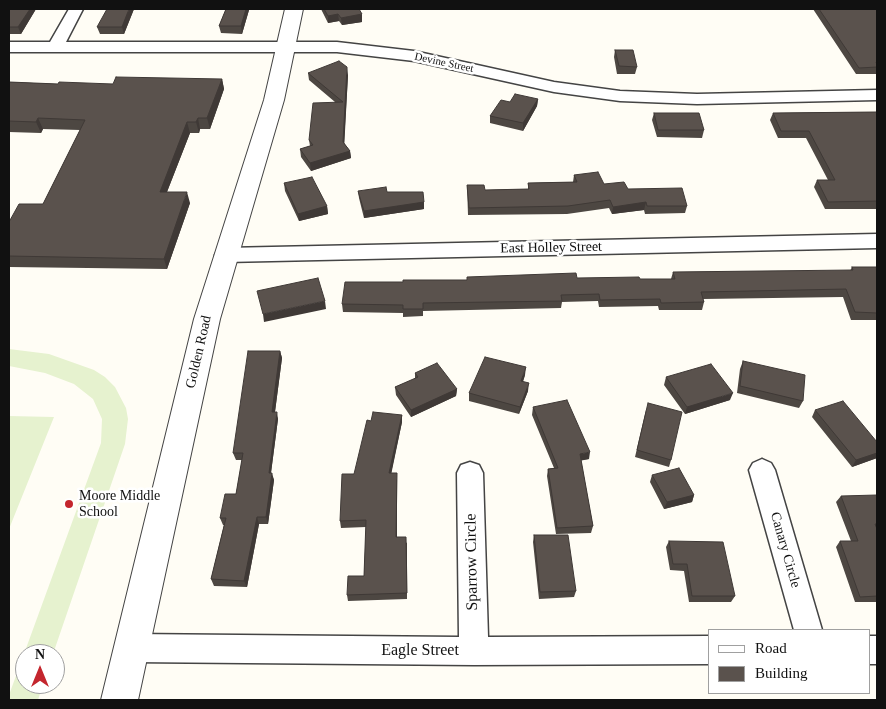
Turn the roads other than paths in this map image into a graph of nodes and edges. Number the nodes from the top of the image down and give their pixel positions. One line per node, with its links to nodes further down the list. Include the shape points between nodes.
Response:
1 (76, 9): 5 (street)
2 (294, 9): 3 (street, Golden Road)
3 (286, 47): 5 (street, Devine Street); 6 (street, Devine Street, via 337,47 433,59 571,90 620,96 697,99); 8 (street, Golden Road, via 274,100)
4 (9, 48): 5 (street, Devine Street)
5 (55, 48)
6 (877, 95)
7 (877, 241): 8 (street, East Holley Street)
8 (225, 255): 12 (street, Golden Road, via 207,318)
9 (762, 470): 11 (street, Canary Circle)
10 (470, 473): 14 (street, Sparrow Circle)
11 (808, 629)
12 (130, 648): 14 (street, Eagle Street); 15 (street, Golden Road)
13 (708, 650): 14 (street, Eagle Street)
14 (474, 651)
15 (119, 700)

